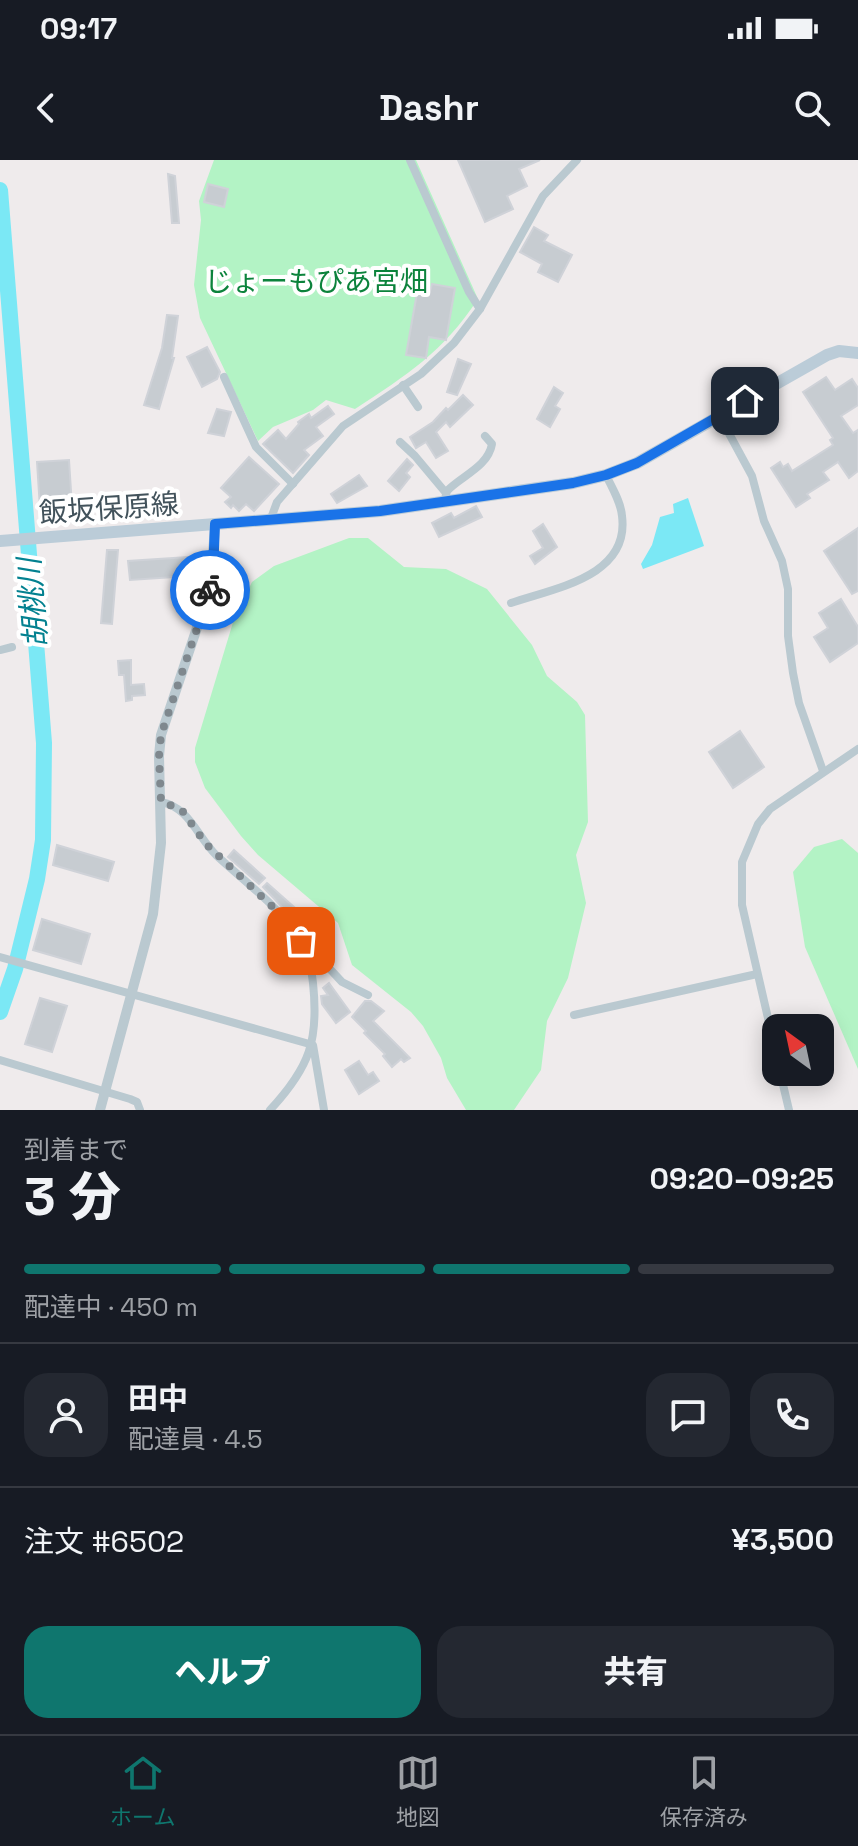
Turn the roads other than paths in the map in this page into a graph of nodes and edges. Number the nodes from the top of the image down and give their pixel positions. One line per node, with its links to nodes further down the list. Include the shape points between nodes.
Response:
1 (410, 160): 3 (street)
2 (577, 160): 3 (street, via 543,196)
3 (480, 309): 6 (street, via 444,354)
4 (858, 353): 8 (main road, 飯坂保原線, via 827,355)
5 (224, 377): 12 (street, via 256,447)
6 (403, 385): 7 (street); 12 (street, via 343,426)
7 (418, 407)
8 (719, 415): 11 (main road, 飯坂保原線); 21 (street, via 752,476 782,561 793,673)
9 (485, 436): 13 (street, via 492,444 490,453)
10 (400, 442): 13 (street)
11 (606, 475): 13 (main road, 飯坂保原線); 17 (street, via 622,516 621,538 612,558 587,577)
12 (293, 484): 14 (street, via 277,502)
13 (445, 498): 14 (main road, 飯坂保原線)
14 (270, 521): 15 (main road, 飯坂保原線)
15 (215, 524): 16 (main road, 飯坂保原線); 22 (street, via 211,586 161,735)
16 (0, 541)
17 (511, 603)
18 (12, 647): 19 (street)
19 (0, 650)
20 (858, 749): 21 (street)
21 (823, 771): 25 (street, via 764,816 745,853 742,905)
22 (161, 802): 23 (street, via 181,809 206,844 277,911); 26 (street, via 153,914)
23 (308, 954): 27 (street, via 316,954 342,982); 30 (street)
24 (0, 957): 26 (street)
25 (757, 974): 28 (street); 29 (street)
26 (132, 993): 30 (street); 33 (street)
27 (368, 995)
28 (767, 1014)
29 (574, 1015)
30 (313, 1045): 36 (street); 37 (street)
31 (0, 1060): 33 (street)
32 (783, 1086): 38 (street)
33 (105, 1091): 34 (street); 35 (street, via 135,1101)
34 (100, 1110)
35 (140, 1110)
36 (270, 1110)
37 (324, 1110)
38 (789, 1110)

